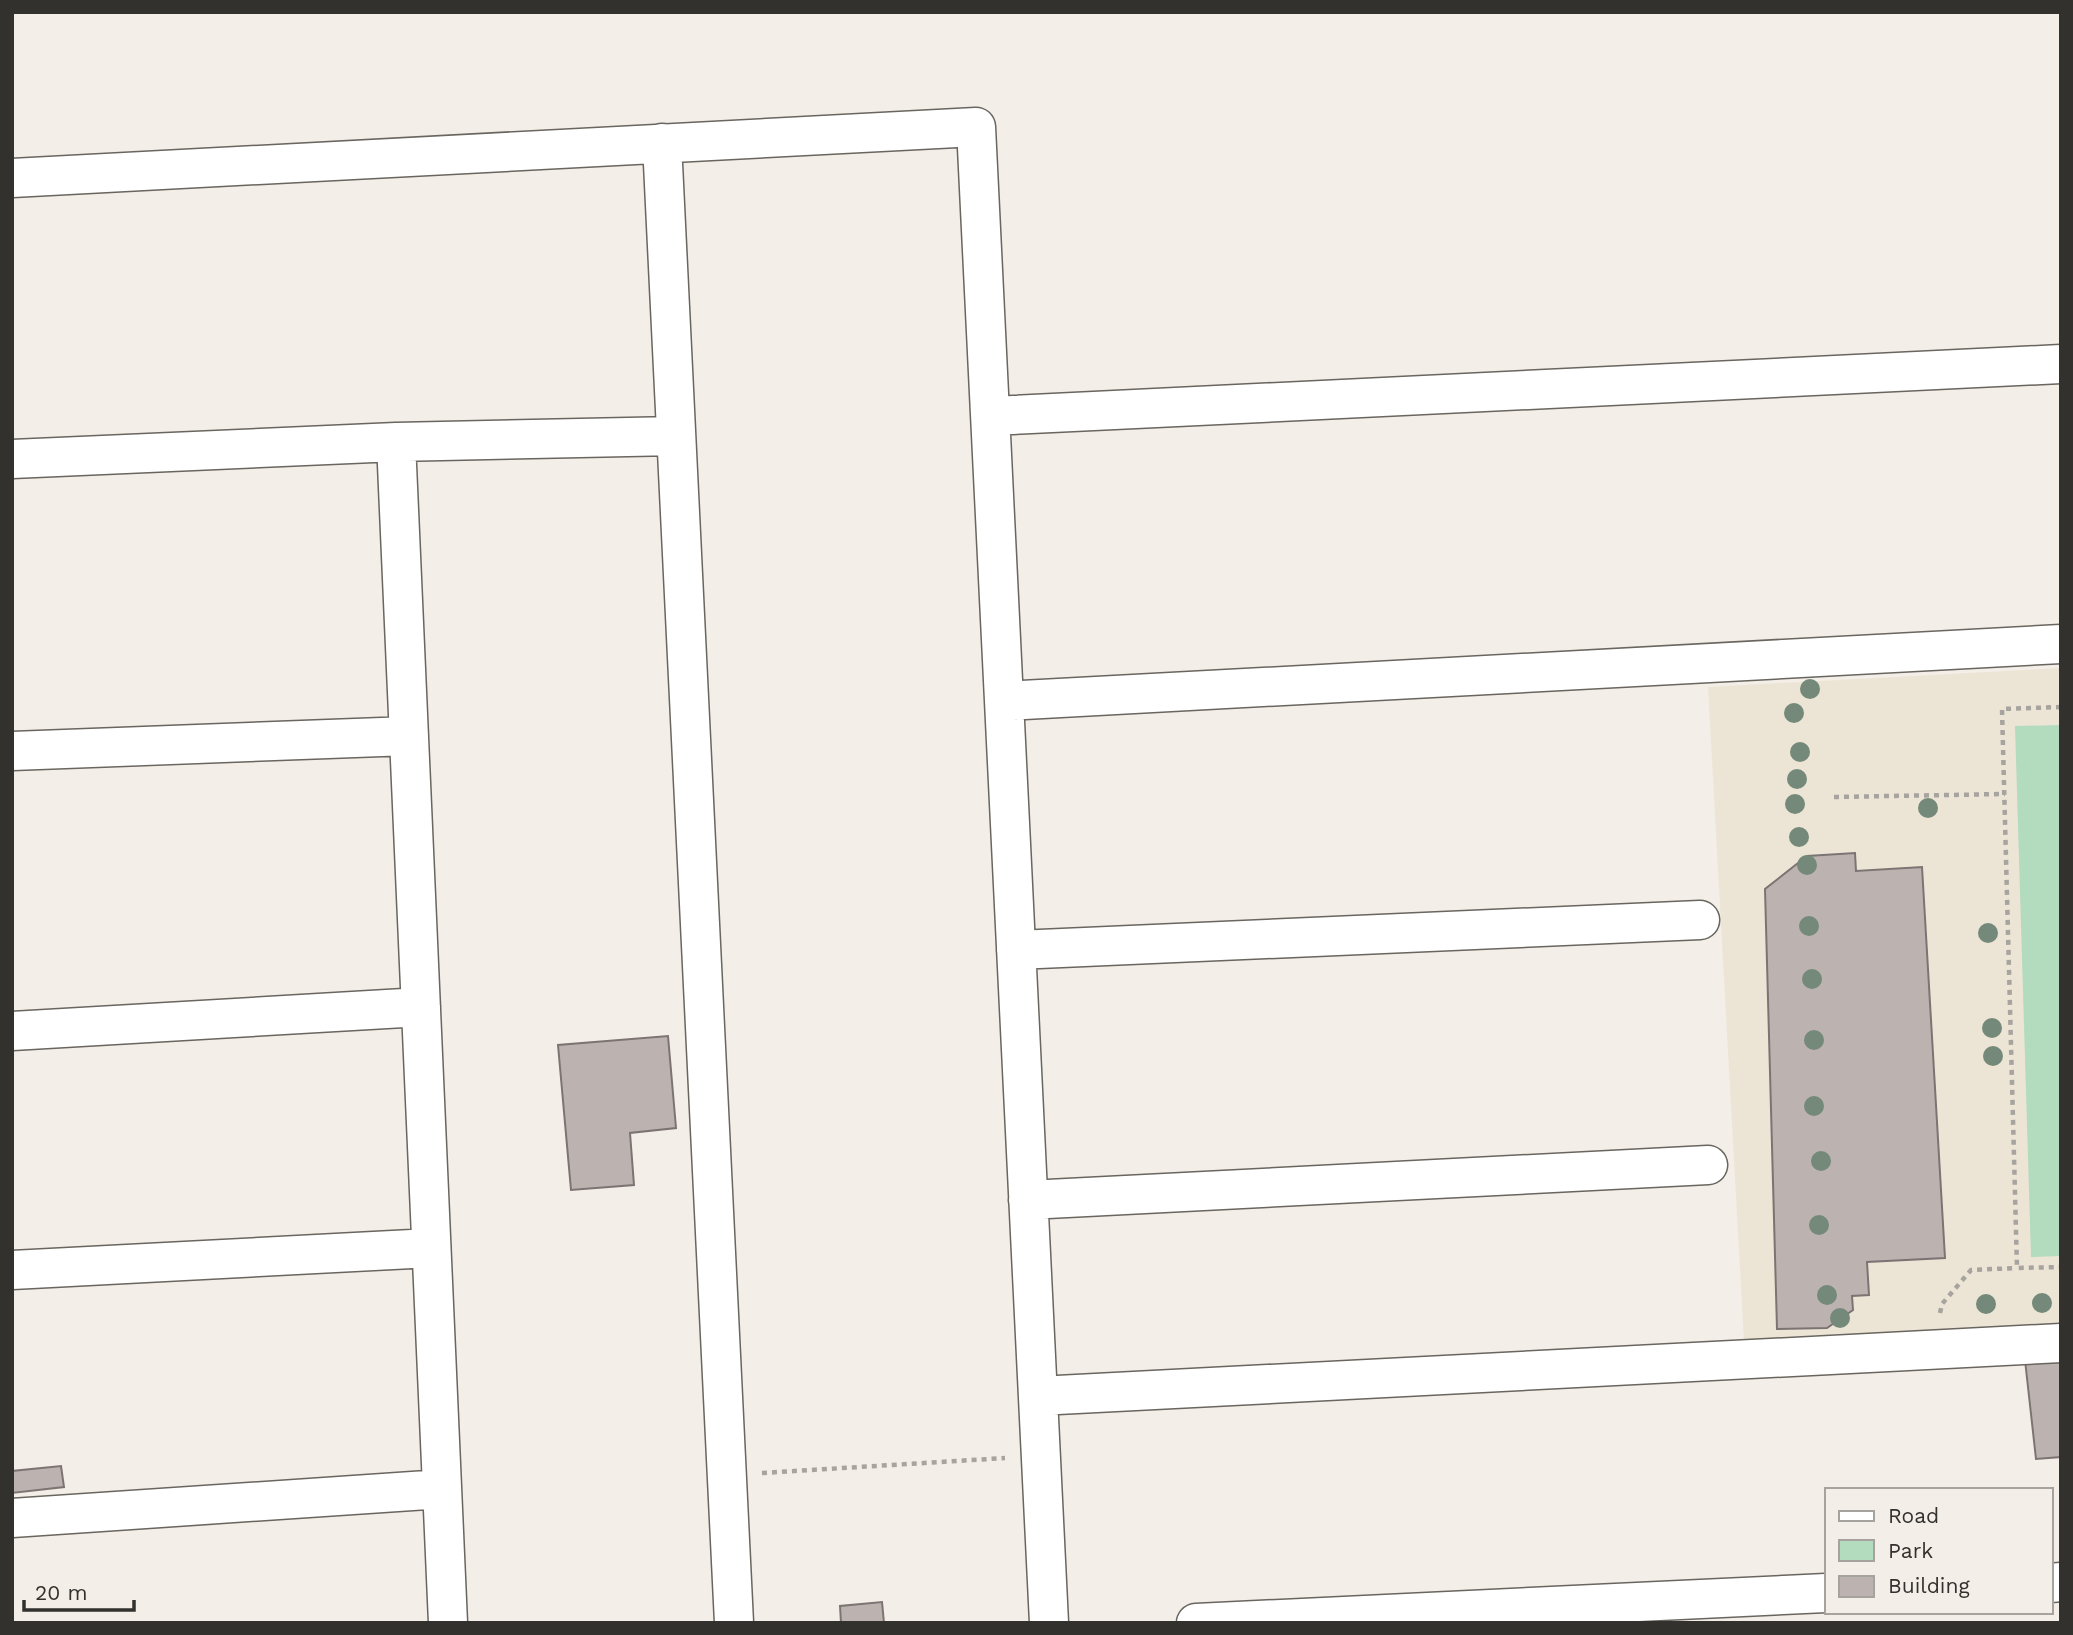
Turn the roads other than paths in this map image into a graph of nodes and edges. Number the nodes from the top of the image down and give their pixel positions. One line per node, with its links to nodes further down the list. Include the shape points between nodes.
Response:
1 (662, 143): 2 (street); 4 (street, via 976,127); 5 (street)
2 (12, 178)
3 (2061, 364): 4 (street)
4 (992, 416): 9 (street)
5 (676, 436): 6 (street); 26 (street)
6 (396, 442): 7 (street); 10 (street)
7 (12, 459)
8 (2061, 644): 9 (street)
9 (1004, 701): 13 (street)
10 (409, 736): 11 (street); 14 (street)
11 (12, 751)
12 (1700, 920): 13 (street)
13 (1016, 950): 17 (street)
14 (421, 1007): 15 (street); 18 (street)
15 (12, 1031)
16 (1708, 1165): 17 (street)
17 (1028, 1200): 21 (street)
18 (431, 1248): 19 (street); 22 (street)
19 (12, 1270)
20 (2061, 1343): 21 (street)
21 (1038, 1396): 27 (street)
22 (442, 1489): 23 (street); 25 (street)
23 (12, 1518)
24 (1825, 1593): 28 (street)
25 (448, 1623)
26 (734, 1623)
27 (1049, 1623)
28 (1196, 1623)

